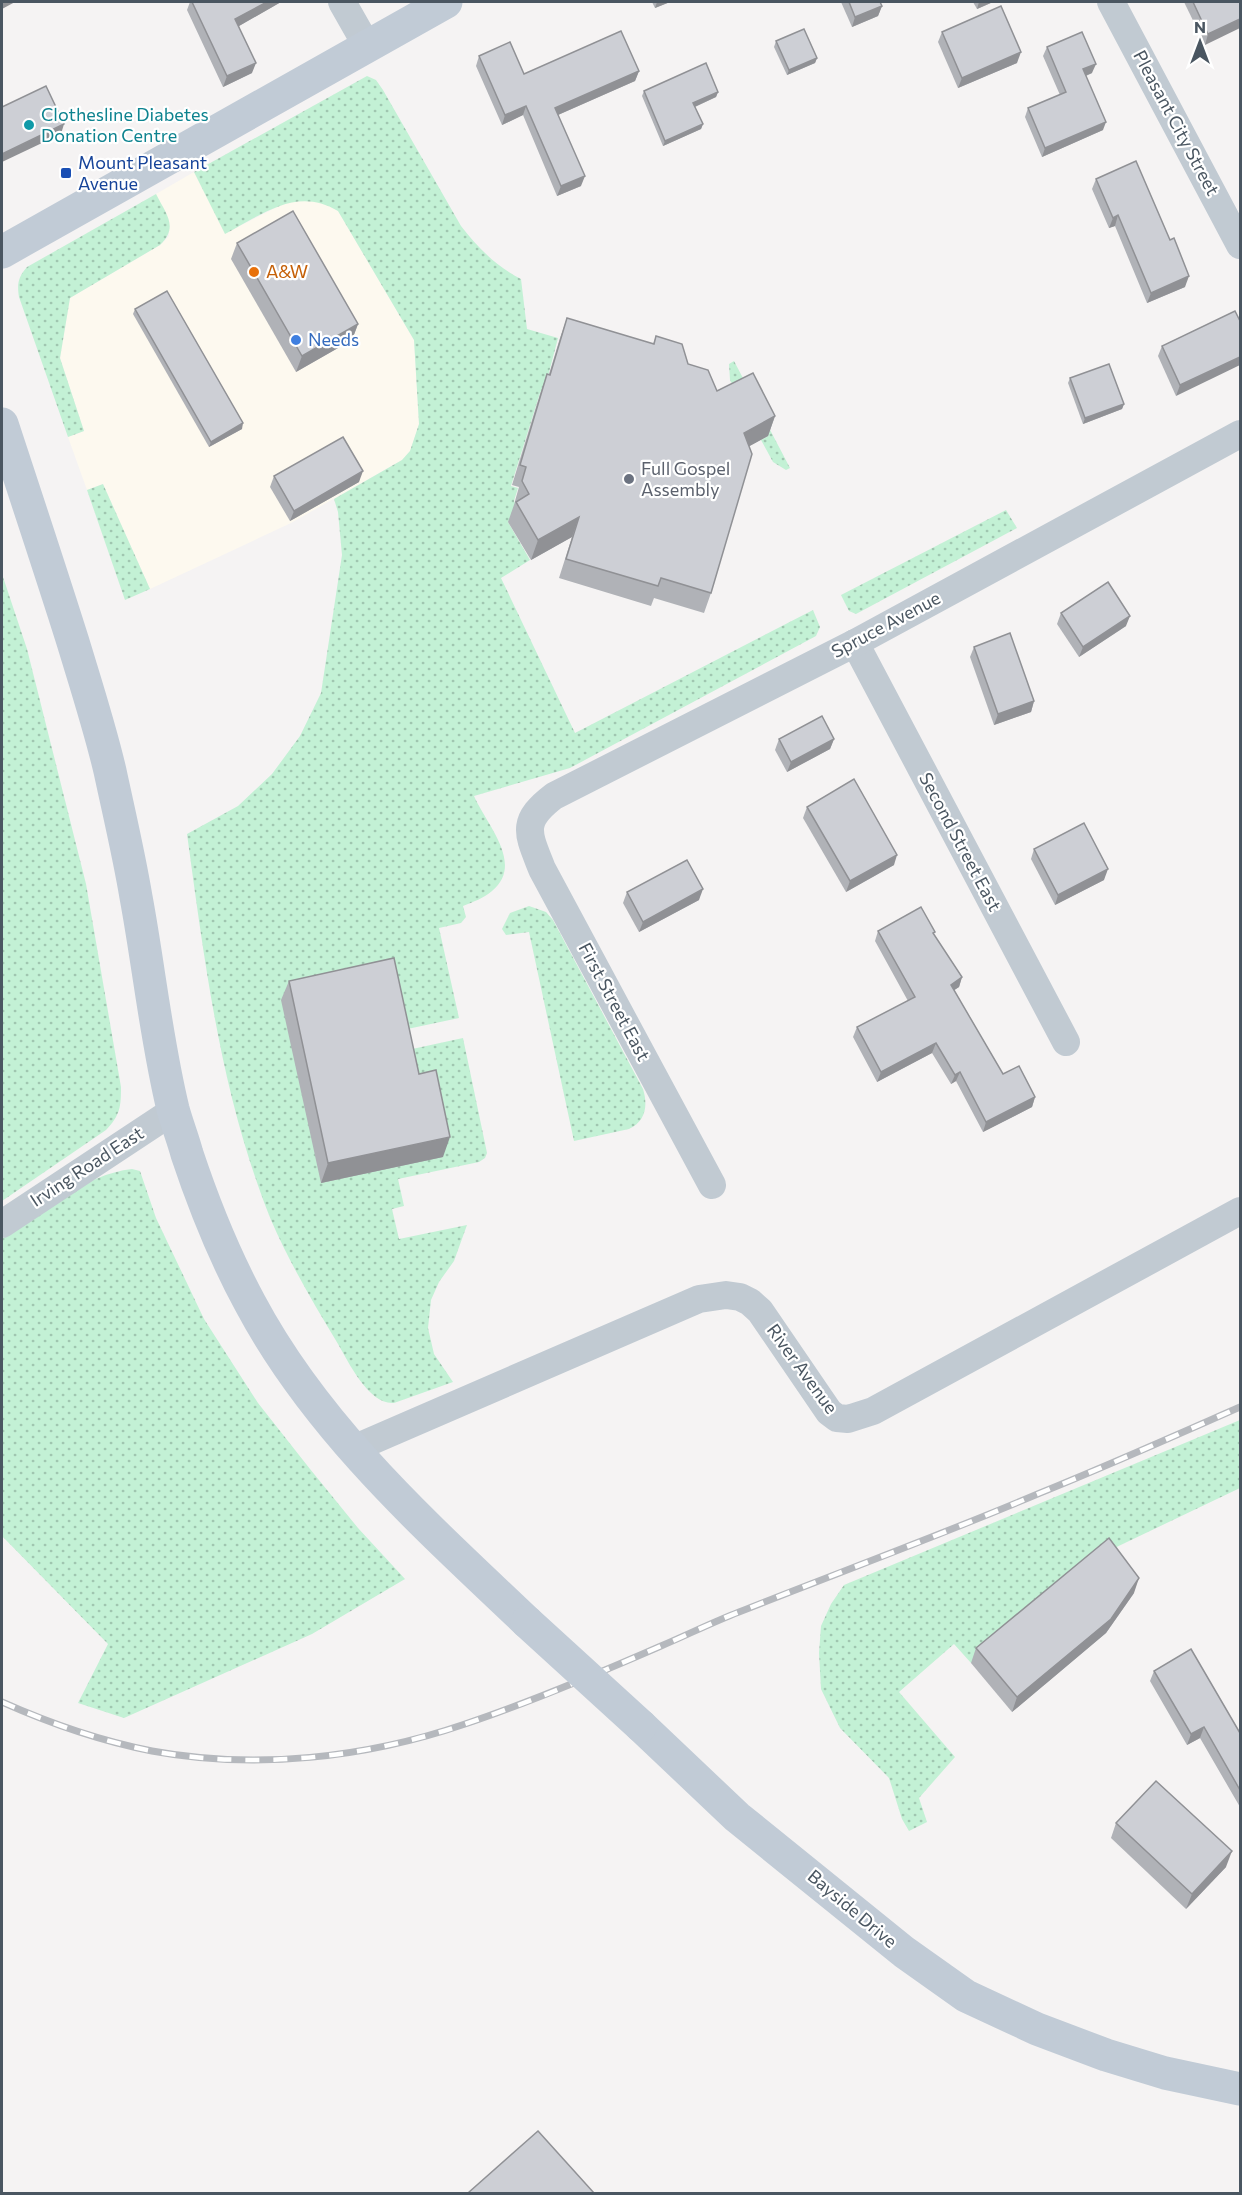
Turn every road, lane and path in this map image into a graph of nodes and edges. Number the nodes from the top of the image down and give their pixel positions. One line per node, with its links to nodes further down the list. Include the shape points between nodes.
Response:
1 (342, 2): 4 (street)
2 (446, 2): 4 (main road)
3 (1111, 2): 5 (street, Pleasant City Street)
4 (367, 46): 6 (main road)
5 (1240, 245)
6 (2, 252)
7 (2, 424): 12 (main road, Bayside Drive, via 109,765)
8 (1240, 434): 9 (street, Spruce Avenue)
9 (855, 643): 10 (street, Spruce Avenue, via 554,796); 11 (street, Second Street East)
10 (533, 815): 13 (street, First Street East, via 530,839 542,869)
11 (1066, 1042)
12 (173, 1111): 15 (street, Irving Road East); 16 (main road, Bayside Drive, via 222,1248 251,1306 316,1403)
13 (712, 1185)
14 (1240, 1211): 16 (street, River Avenue, via 858,1416 837,1418 830,1412 760,1311 740,1297 719,1295 699,1299)
15 (2, 1224)
16 (353, 1449): 17 (main road, Bayside Drive, bridge, via 408,1509 737,1817 904,1952 966,1996 1037,2029 1165,2073)
17 (1240, 2089)

